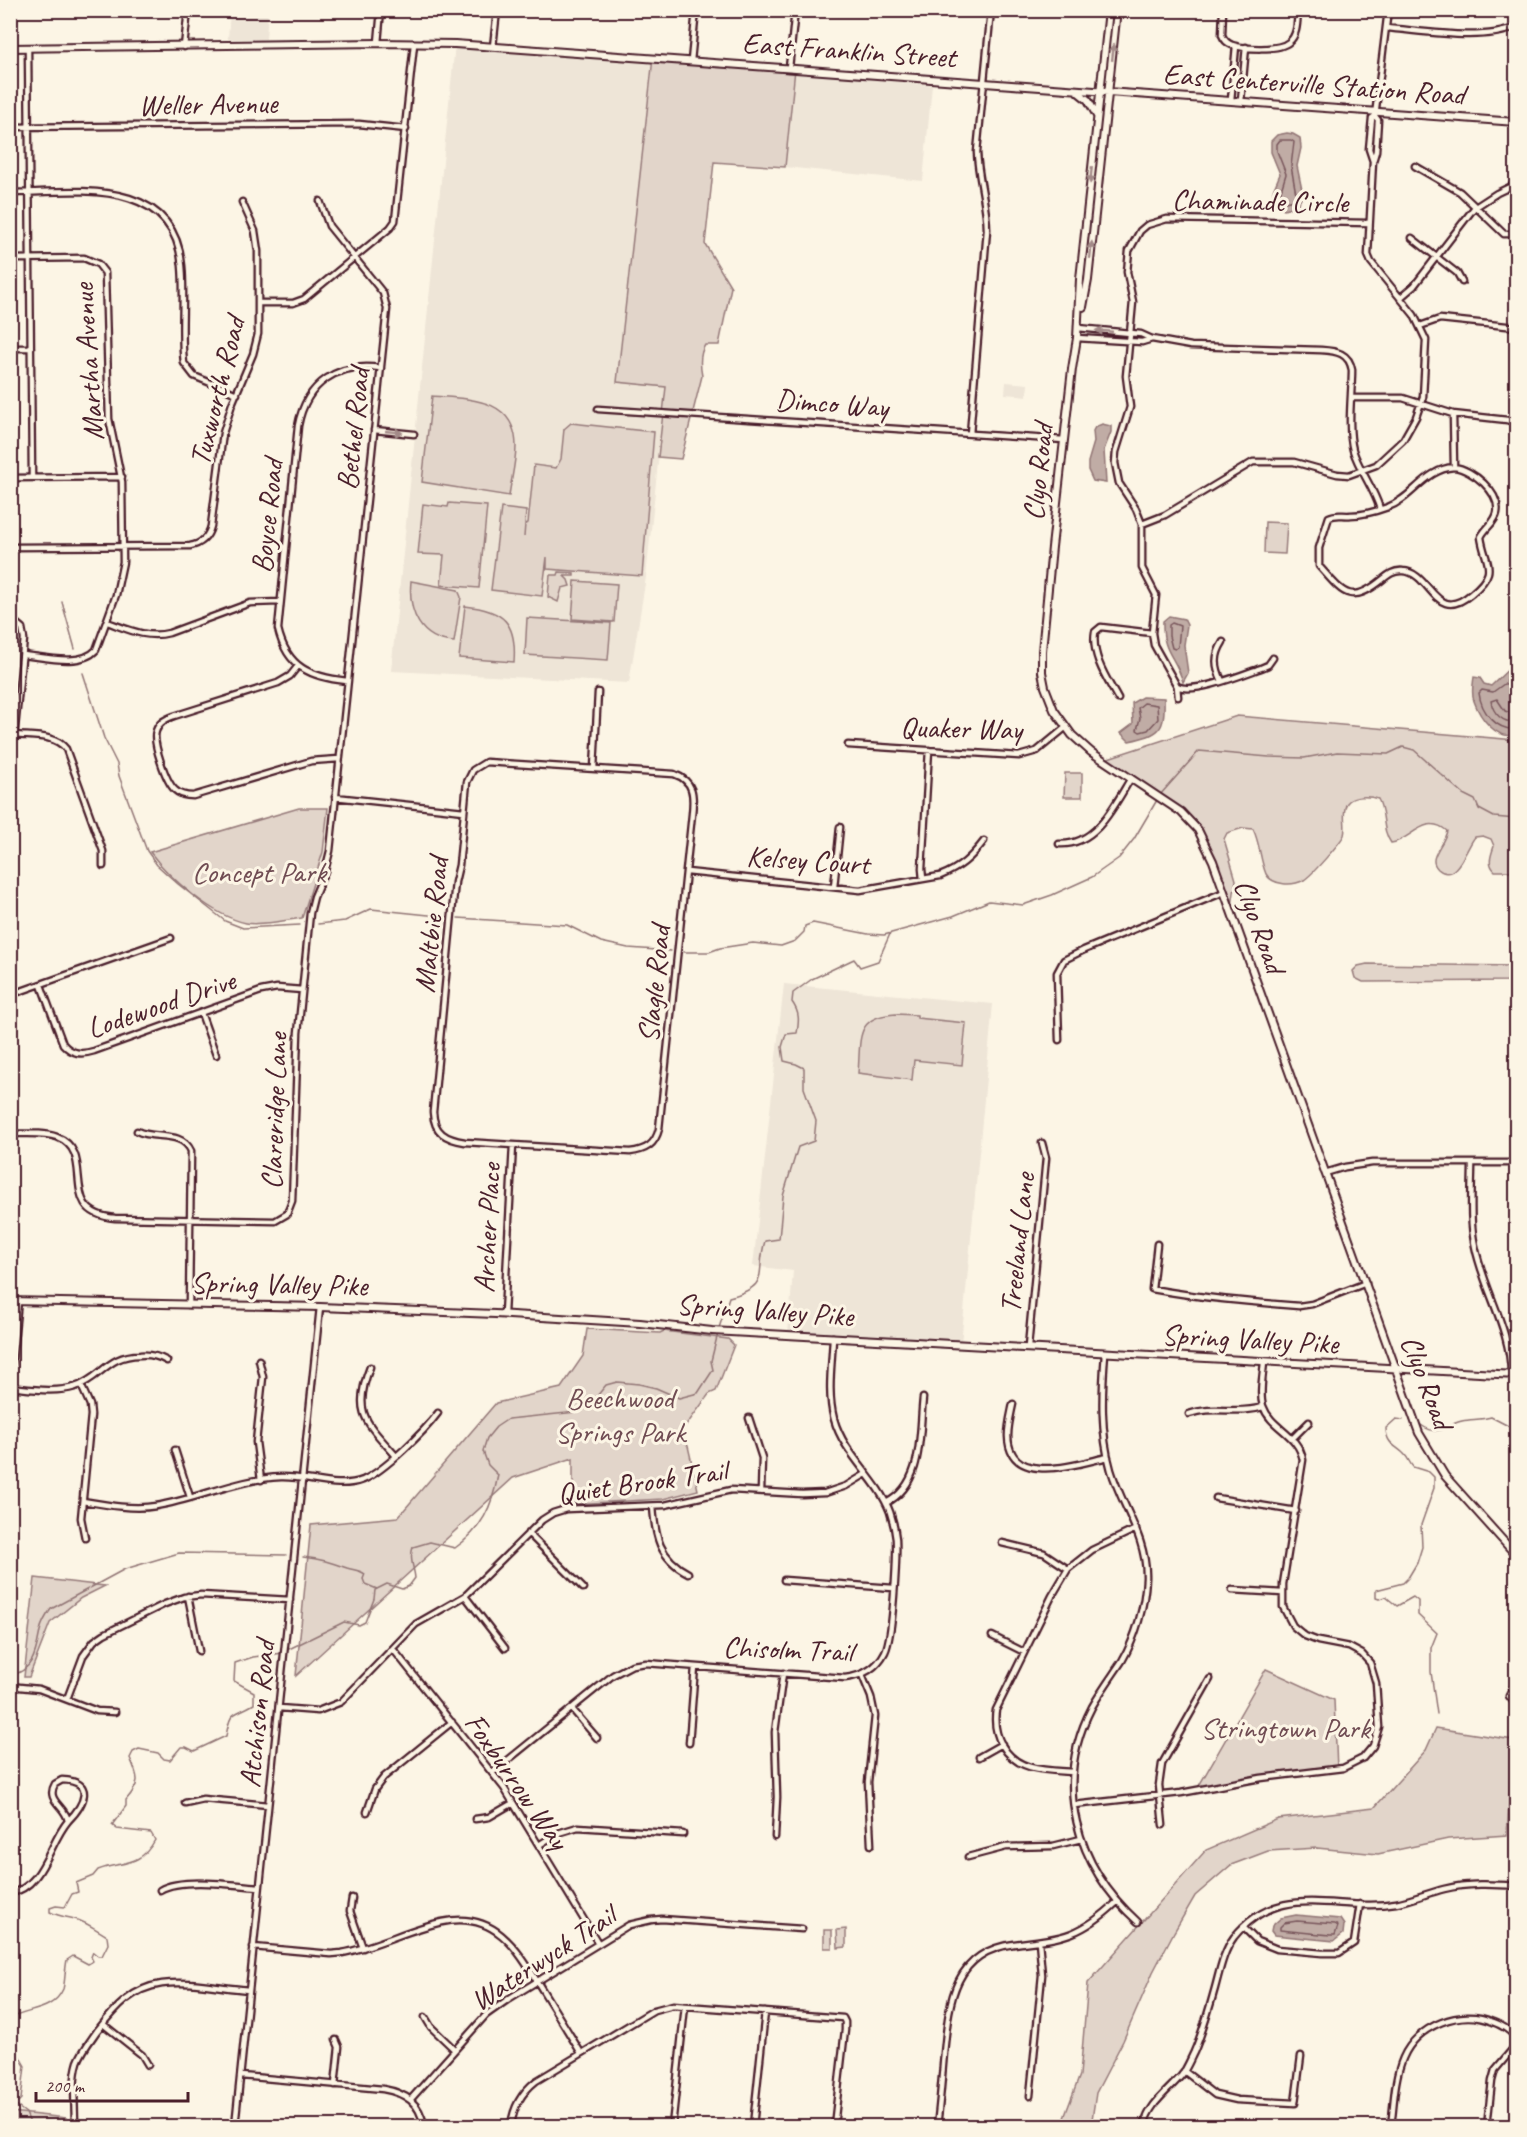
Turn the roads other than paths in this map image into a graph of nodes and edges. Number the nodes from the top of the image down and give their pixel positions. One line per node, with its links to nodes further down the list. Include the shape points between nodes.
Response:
1 (188, 10): 17 (street)
2 (381, 10): 14 (street)
3 (497, 10): 18 (street)
4 (696, 10): 22 (street)
5 (795, 10): 23 (street)
6 (991, 10): 24 (street)
7 (1109, 10): 26 (street, Clyo Road)
8 (1117, 10): 27 (street, Clyo Road, one-way to 8)
9 (1223, 10): 16 (street, via 1221,35)
10 (1299, 10): 19 (street, via 1297,27 1288,43 1274,49)
11 (1388, 10): 13 (street)
12 (1516, 27): 13 (street, via 1483,35)
13 (1386, 28): 30 (street)
14 (378, 43): 15 (street, East Franklin Street); 17 (street, East Franklin Street)
15 (414, 44): 18 (street, East Franklin Street); 35 (street)
16 (1236, 46): 19 (street); 28 (street)
17 (184, 47): 21 (street, East Franklin Street)
18 (493, 47): 22 (street, East Franklin Street)
19 (1246, 47): 29 (street)
20 (10, 48): 21 (street, East Franklin Street)
21 (28, 48): 34 (street)
22 (691, 61): 23 (street, East Franklin Street)
23 (789, 68): 24 (street, East Franklin Street)
24 (983, 83): 25 (street, East Franklin Street); 71 (street, via 977,152 987,230)
25 (1073, 90): 26 (street, East Franklin Street); 31 (street, via 1088,100)
26 (1100, 92): 27 (street, East Franklin Street); 31 (street, Clyo Road)
27 (1108, 93): 28 (street, East Centerville Station Road); 55 (street, Clyo Road, one-way to 27, via 1088,280)
28 (1232, 100): 29 (street, East Centerville Station Road)
29 (1241, 101): 30 (street, East Centerville Station Road)
30 (1375, 114): 32 (street, East Centerville Station Road); 43 (street, via 1378,120)
31 (1098, 117): 55 (street, Clyo Road, one-way to 55)
32 (1516, 122)
33 (10, 127): 34 (street, Weller Avenue)
34 (29, 127): 35 (street, Weller Avenue, via 359,123); 38 (street)
35 (406, 129): 48 (street, via 395,221)
36 (1415, 166): 42 (street, via 1460,192)
37 (1516, 184): 42 (street)
38 (30, 192): 39 (street); 47 (street); 63 (street, via 119,194 137,200 159,215 170,229 181,257 184,363 194,376)
39 (10, 193)
40 (320, 201): 48 (street, Bethel Road, via 329,226)
41 (242, 202): 52 (street, Tuxworth Road, via 257,241)
42 (1474, 208): 44 (street, via 1504,234); 46 (street)
43 (1369, 223): 51 (street, via 1367,248 1371,262); 56 (street, Chaminade Circle, via 1175,218 1147,225 1134,240 1127,263 1133,295)
44 (1516, 231)
45 (1412, 238): 46 (street)
46 (1436, 257): 50 (street, via 1458,273); 51 (street)
47 (30, 258): 49 (street, Martha Avenue); 61 (street); 75 (street, Martha Avenue, via 84,258 98,264 105,273 109,419)
48 (354, 258): 52 (street, via 300,301); 62 (street, Bethel Road, via 387,302)
49 (10, 259)
50 (1462, 282)
51 (1400, 298): 53 (street)
52 (259, 303): 63 (street, Tuxworth Road, via 256,343)
53 (1420, 326): 54 (street, via 1440,319); 65 (street, via 1427,353)
54 (1516, 327)
55 (1078, 328): 56 (street, one-way to 55); 57 (street, Clyo Road)
56 (1129, 333): 58 (street); 59 (street, Chaminade Circle)
57 (1077, 338): 59 (street); 72 (street, Clyo Road)
58 (1152, 339): 59 (street); 64 (street, via 1200,346 1333,351 1351,364)
59 (1129, 341): 79 (street, Chaminade Circle, via 1126,376 1130,407 1115,463 1119,483)
60 (10, 348): 61 (street)
61 (32, 348): 77 (street)
62 (381, 368): 69 (street, Bethel Road); 82 (street, Boyce Road, via 354,367 333,374 317,386 302,410)
63 (237, 394): 81 (street, Tuxworth Road, via 220,446 207,536 190,546)
64 (1352, 398): 65 (street, via 1403,398); 74 (street, via 1350,439)
65 (1420, 405): 67 (street); 74 (street, via 1403,440 1376,465)
66 (598, 409): 71 (street, Dimco Way)
67 (1454, 414): 68 (street); 73 (street)
68 (1516, 423)
69 (374, 430): 70 (street, one-way to 70); 90 (street, Bethel Road)
70 (414, 434)
71 (970, 434): 72 (street, Dimco Way)
72 (1064, 440): 96 (street, Clyo Road, via 1041,662 1049,700)
73 (1454, 467): 78 (street, via 1436,471 1394,504); 78 (street, via 1476,476 1493,495 1497,509 1481,537 1488,560 1486,576 1464,600 1440,600 1417,577 1402,571 1389,574 1358,595 1343,591 1319,566 1319,548 1329,516)
74 (1363, 471): 78 (street); 79 (street, via 1349,475 1294,462 1253,462 1165,515)
75 (122, 477): 77 (street); 81 (street, Martha Avenue)
76 (10, 478): 77 (street)
77 (32, 478)
78 (1380, 509)
79 (1142, 524): 85 (street, Chaminade Circle, via 1142,568 1156,595)
80 (10, 547): 81 (street, Tuxworth Road)
81 (123, 547): 84 (street, Martha Avenue, via 121,579)
82 (279, 602): 84 (street, via 250,603 156,636); 89 (street, Boyce Road, via 280,638)
83 (10, 618): 87 (street, via 23,633)
84 (107, 622): 87 (street, Martha Avenue, via 97,648 88,657 77,660)
85 (1152, 633): 92 (street, Chaminade Circle, via 1155,649); 95 (street, via 1101,627 1095,632 1098,659)
86 (1223, 642): 91 (street, via 1216,660)
87 (23, 655): 97 (street)
88 (1273, 658): 91 (street, via 1261,668)
89 (298, 666): 90 (street, via 321,677); 100 (street, via 278,683 161,722 155,741 169,780 179,793 193,796 311,761)
90 (347, 681): 100 (street, Clareridge Lane)
91 (1222, 681): 92 (street, via 1183,689)
92 (1177, 686): 94 (street, Chaminade Circle)
93 (598, 692): 101 (street)
94 (1178, 697)
95 (1118, 699)
96 (1065, 728): 99 (street, Quaker Way, via 1027,755); 103 (street, Clyo Road, via 1091,752)
97 (15, 735): 102 (street); 109 (street, via 51,739 66,749 103,851)
98 (848, 745): 99 (street, Quaker Way)
99 (929, 750): 111 (street)
100 (339, 759): 104 (street, Clareridge Lane)
101 (594, 768): 105 (street, Maltbie Road, via 480,764 468,780); 110 (street, Slagle Road, via 674,774 688,782 694,798)
102 (10, 778)
103 (1131, 778): 108 (street, via 1095,831 1077,842); 113 (street, Clyo Road, via 1181,812 1203,838)
104 (335, 797): 105 (street); 116 (street, Clareridge Lane, via 328,862 310,912)
105 (464, 811): 124 (street, Maltbie Road, via 433,1119 440,1133 454,1140)
106 (840, 827): 112 (street)
107 (984, 841): 111 (street, Kelsey Court, via 961,866)
108 (1059, 844)
109 (103, 866)
110 (687, 872): 112 (street, Kelsey Court); 124 (street, Slagle Road, via 655,1141 643,1150 630,1152)
111 (923, 879): 112 (street, Kelsey Court, via 869,890)
112 (834, 887)
113 (1224, 892): 119 (street, via 1064,960 1057,973); 127 (street, Clyo Road)
114 (171, 938): 115 (street)
115 (41, 985): 117 (street); 118 (street, Lodewood Drive, via 63,1044 76,1053 94,1051)
116 (302, 990): 118 (street, Lodewood Drive, via 269,989); 128 (street, Clareridge Lane, via 294,1195 290,1208 275,1221)
117 (10, 995)
118 (201, 1012): 120 (street)
119 (1059, 1040)
120 (216, 1055)
121 (137, 1131): 128 (street, via 174,1137 188,1144 192,1156)
122 (10, 1134): 128 (street, Clareridge Lane, via 48,1134 70,1146 78,1162 80,1196 96,1213 115,1218)
123 (1042, 1143): 136 (street, Treeland Lane, via 1046,1158)
124 (513, 1144): 134 (street, Archer Place)
125 (1472, 1163): 126 (street); 127 (street, via 1359,1164); 143 (street, via 1475,1246 1507,1339)
126 (1516, 1163)
127 (1325, 1173): 130 (street, Clyo Road)
128 (190, 1219): 132 (street)
129 (1157, 1244): 130 (street, via 1152,1289 1221,1300 1299,1306)
130 (1366, 1283): 142 (street, Clyo Road)
131 (14, 1301): 132 (street, Spring Valley Pike); 144 (street)
132 (189, 1305): 133 (street, Spring Valley Pike)
133 (320, 1307): 134 (street, Spring Valley Pike); 159 (street, Atchison Road)
134 (504, 1314): 135 (street, Spring Valley Pike)
135 (833, 1337): 136 (street, Spring Valley Pike); 158 (street, Chisolm Trail, via 830,1388 834,1419 844,1444)
136 (1028, 1347): 137 (street, Spring Valley Pike)
137 (1105, 1353): 140 (street, Spring Valley Pike); 157 (street, via 1102,1411)
138 (259, 1360): 160 (street, via 263,1377 256,1442)
139 (167, 1361): 145 (street, via 153,1355 125,1356)
140 (1264, 1362): 142 (street, Spring Valley Pike); 149 (street)
141 (370, 1367): 156 (street, via 361,1393 364,1415)
142 (1397, 1369): 143 (street, Spring Valley Pike); 172 (street, Clyo Road, via 1419,1432 1437,1464)
143 (1514, 1375)
144 (10, 1382)
145 (81, 1384): 146 (street, via 58,1389); 164 (street, via 91,1415)
146 (10, 1387)
147 (922, 1398): 165 (street, via 914,1472 903,1491)
148 (1013, 1404): 157 (street, via 1009,1444 1026,1466 1045,1470)
149 (1263, 1407): 151 (street); 154 (street)
150 (438, 1413): 156 (street, via 425,1431)
151 (1189, 1414)
152 (749, 1418): 161 (street, via 762,1458)
153 (1309, 1422): 154 (street)
154 (1293, 1438): 167 (street, via 1303,1460)
155 (175, 1450): 162 (street)
156 (396, 1456): 159 (street, via 376,1472 352,1483)
157 (1108, 1457): 168 (street)
158 (866, 1474): 161 (street, Quiet Brook Trail, via 825,1492); 165 (street, Chisolm Trail)
159 (303, 1479): 160 (street); 182 (street, Atchison Road)
160 (261, 1480): 162 (street)
161 (761, 1491): 166 (street, Quiet Brook Trail, via 731,1490)
162 (190, 1497): 164 (street, via 147,1508)
163 (1216, 1498): 167 (street)
164 (83, 1501): 170 (street, via 81,1525)
165 (886, 1503): 177 (street, Chisolm Trail, via 896,1538)
166 (653, 1506): 169 (street, Quiet Brook Trail, via 559,1510); 174 (street, via 659,1543 676,1566)
167 (1296, 1511): 179 (street)
168 (1136, 1529): 173 (street, via 1092,1550); 206 (street, via 1145,1566 1140,1613 1127,1651 1087,1719)
169 (528, 1533): 176 (street); 181 (street, Quiet Brook Trail)
170 (85, 1538)
171 (1002, 1543): 173 (street, via 1044,1553)
172 (1516, 1555)
173 (1068, 1569): 188 (street)
174 (688, 1573)
175 (784, 1580): 177 (street)
176 (583, 1588)
177 (893, 1588): 192 (street, Chisolm Trail, via 888,1644 878,1662)
178 (1232, 1590): 179 (street)
179 (1282, 1593): 208 (street, via 1286,1614 1298,1631 1312,1639 1355,1649 1370,1663 1376,1683 1379,1727 1373,1746 1363,1758 1343,1768)
180 (188, 1596): 182 (street); 187 (street); 196 (street, via 94,1641 83,1656)
181 (465, 1596): 185 (street); 186 (street, Quiet Brook Trail, via 421,1620)
182 (290, 1600): 198 (street, Atchison Road)
183 (992, 1636): 188 (street)
184 (1516, 1640): 190 (street)
185 (505, 1647)
186 (393, 1649): 198 (street, Quiet Brook Trail, via 333,1707 311,1711); 201 (street, Foxburrow Way)
187 (199, 1651)
188 (1024, 1652): 204 (street, via 996,1710 996,1732)
189 (695, 1667): 191 (street, Chisolm Trail); 199 (street, Chisolm Trail, via 632,1665); 203 (street)
190 (1516, 1671)
191 (783, 1673): 192 (street, Chisolm Trail, via 845,1678); 218 (street, via 775,1731)
192 (862, 1675): 221 (street, via 876,1716 868,1782)
193 (1210, 1679): 208 (street, via 1162,1764)
194 (1516, 1682): 197 (street, via 1509,1696)
195 (10, 1686): 196 (street, via 39,1689)
196 (67, 1699): 200 (street, via 97,1711)
197 (1516, 1701)
198 (279, 1708): 211 (street, Atchison Road)
199 (572, 1708): 202 (street); 207 (street, Chisolm Trail)
200 (115, 1712)
201 (452, 1722): 207 (street, Foxburrow Way); 213 (street, via 384,1777)
202 (597, 1738)
203 (689, 1743)
204 (1002, 1744): 205 (street); 206 (street, via 1010,1756 1024,1765)
205 (979, 1757)
206 (1073, 1772): 212 (street)
207 (492, 1773): 210 (street, Foxburrow Way)
208 (1161, 1796): 212 (street); 216 (street)
209 (185, 1803): 211 (street, via 203,1799)
210 (513, 1803): 214 (street); 220 (street, Foxburrow Way)
211 (268, 1805): 224 (street, Atchison Road)
212 (1074, 1805): 219 (street)
213 (367, 1812)
214 (475, 1819)
215 (68, 1821): 215 (street, via 80,1808 84,1795 76,1783 62,1780 55,1784 51,1794); 226 (street, via 34,1880 22,1890)
216 (1163, 1825)
217 (683, 1834): 220 (street, via 578,1827 564,1830)
218 (775, 1837)
219 (1081, 1839): 222 (street, via 1053,1846 1006,1847); 228 (street, via 1099,1878)
220 (539, 1845): 234 (street, Foxburrow Way)
221 (871, 1845)
222 (968, 1857)
223 (1516, 1886): 229 (street, via 1469,1884 1397,1903)
224 (259, 1887): 225 (street, via 173,1884); 235 (street, Atchison Road)
225 (160, 1890)
226 (10, 1893)
227 (351, 1898): 236 (street, via 350,1911)
228 (1118, 1902): 230 (street); 233 (street, via 1082,1930)
229 (1360, 1904): 231 (street, via 1294,1901); 231 (street, via 1354,1943 1338,1953 1277,1949 1257,1941)
230 (1138, 1922)
231 (1243, 1927): 250 (street, via 1223,1957 1203,2033)
232 (802, 1929): 234 (street, Waterwyck Trail, via 651,1920 629,1925)
233 (1039, 1941): 253 (street, via 1042,1975); 262 (street, via 989,1952 972,1963 957,1984 949,2008)
234 (598, 1943): 237 (street, Waterwyck Trail)
235 (253, 1947): 236 (street, via 331,1954); 238 (street, Atchison Road)
236 (363, 1948): 237 (street, via 440,1922 470,1921 488,1926 508,1940)
237 (537, 1981): 246 (street, Waterwyck Trail, via 486,2014); 247 (street)
238 (249, 1990): 242 (street, via 178,1983 151,1986 118,2005); 251 (street, Atchison Road)
239 (685, 2006): 240 (street); 247 (street, via 654,2010); 259 (street)
240 (765, 2012): 260 (street); 261 (street, via 844,2019)
241 (425, 2017): 246 (street)
242 (103, 2024): 249 (street, via 135,2048); 255 (street, via 78,2062)
243 (1516, 2037): 264 (street, via 1493,2021 1477,2018 1450,2019 1431,2027 1413,2041 1404,2055 1398,2070)
244 (336, 2040): 252 (street)
245 (1516, 2045): 265 (street, via 1495,2070)
246 (454, 2049): 254 (street, Waterwyck Trail)
247 (581, 2053): 258 (street, via 530,2087 517,2103)
248 (1301, 2056): 250 (street, via 1295,2103 1215,2095)
249 (148, 2066)
250 (1184, 2071): 263 (street, via 1147,2114)
251 (241, 2076): 252 (street); 256 (street, Atchison Road)
252 (336, 2085): 254 (street, via 386,2090)
253 (1030, 2096)
254 (411, 2099): 257 (street)
255 (75, 2127)
256 (235, 2127)
257 (424, 2127)
258 (511, 2127)
259 (672, 2127)
260 (753, 2127)
261 (834, 2127)
262 (937, 2127)
263 (1144, 2127)
264 (1391, 2127)
265 (1487, 2127)

